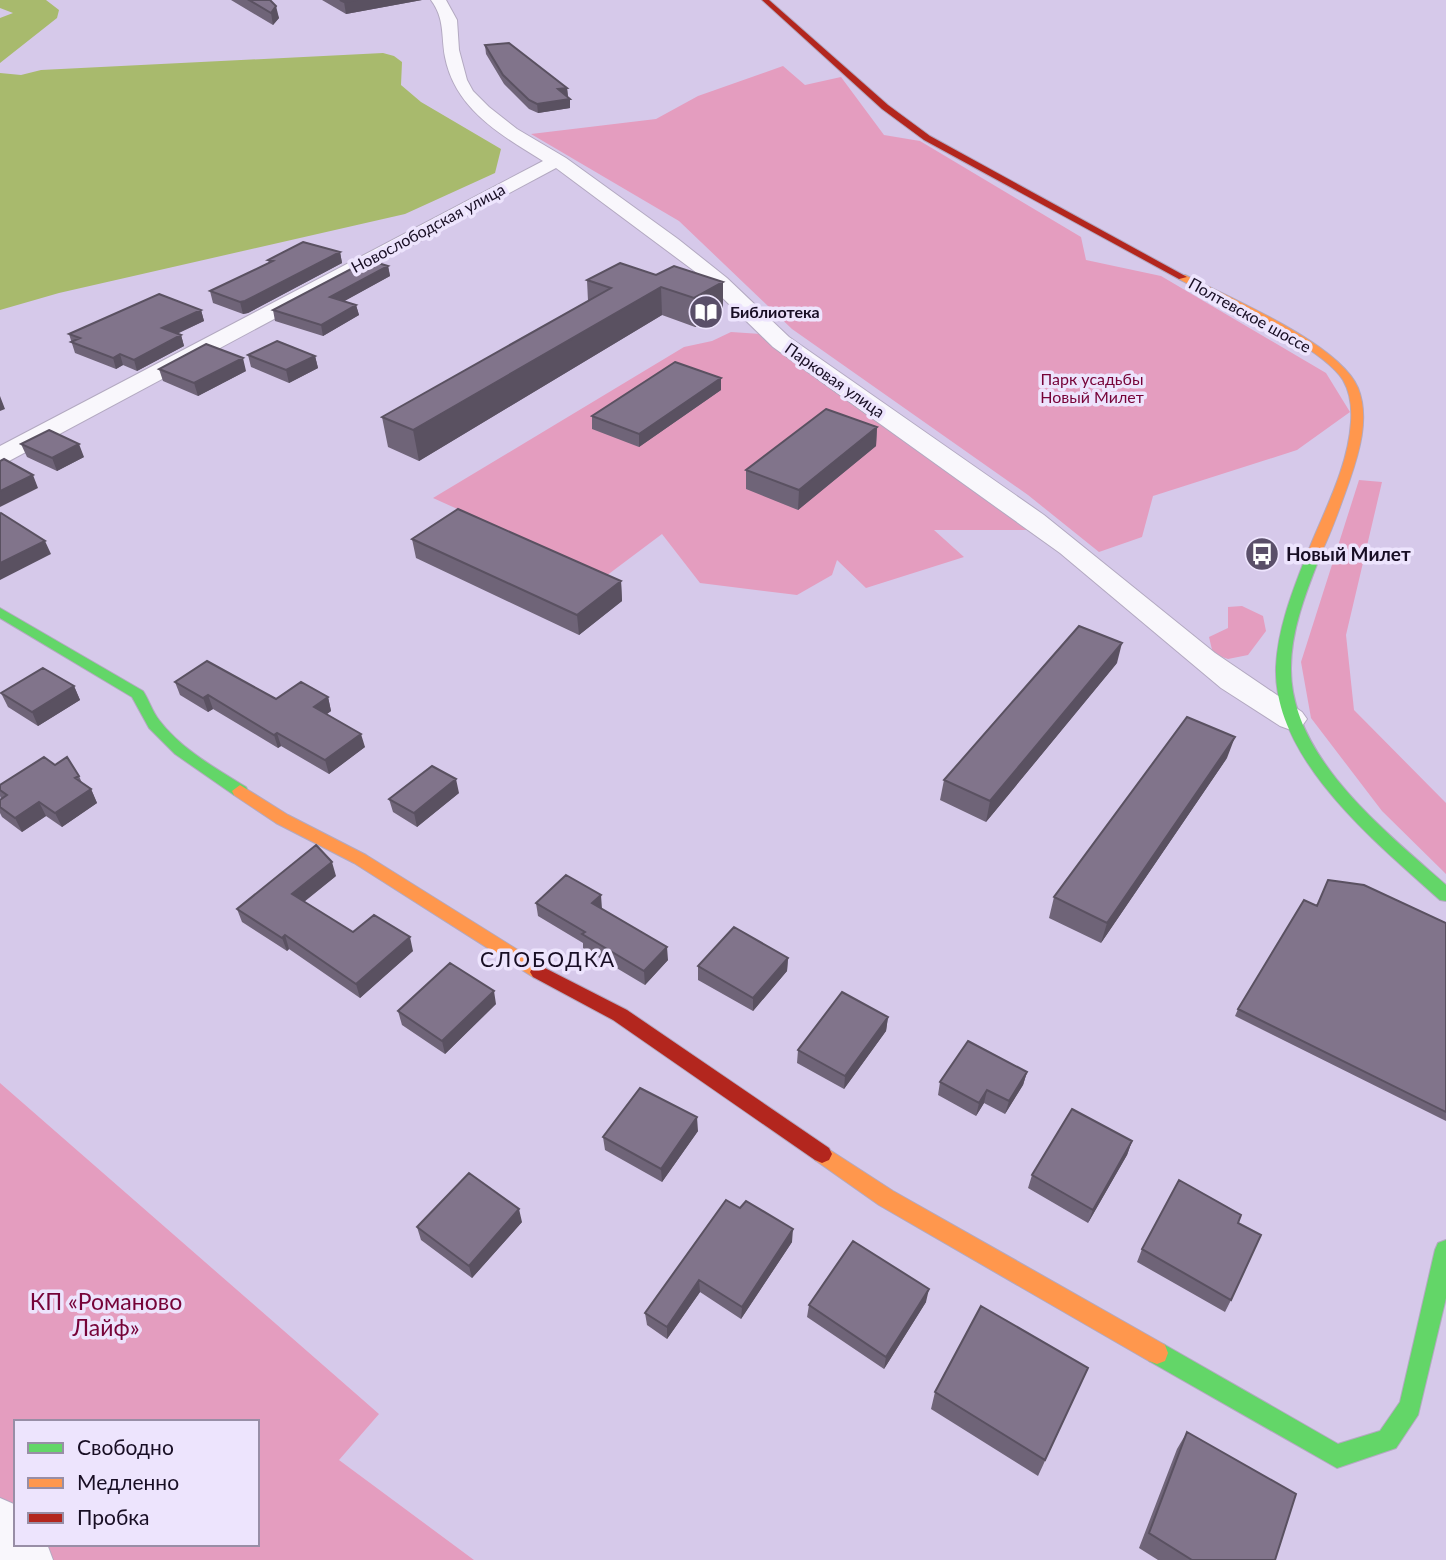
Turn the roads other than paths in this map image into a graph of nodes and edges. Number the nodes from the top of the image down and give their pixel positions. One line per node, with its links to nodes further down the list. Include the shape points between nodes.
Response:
1 (438, 0): 3 (street, Парковая улица, via 450,15 452,50 469,96 511,132)
2 (765, 0): 6 (street, Полтевское шоссе, via 885,107 927,138 1301,342 1349,380 1356,410 1353,447 1284,654 1283,681)
3 (560, 162): 4 (street, Новослободская улица, via 543,166); 6 (street, Парковая улица, via 700,265 781,342 1041,525 1219,673)
4 (0, 456)
5 (0, 612): 8 (street, via 138,694 143,712 156,729 282,819 360,859 526,965 620,1015 886,1198 1337,1456 1388,1440 1410,1407)
6 (1292, 719): 7 (street, Полтевское шоссе, via 1329,776)
7 (1446, 895)
8 (1446, 1250)
9 (0, 1524): 10 (street)
10 (14, 1543)

